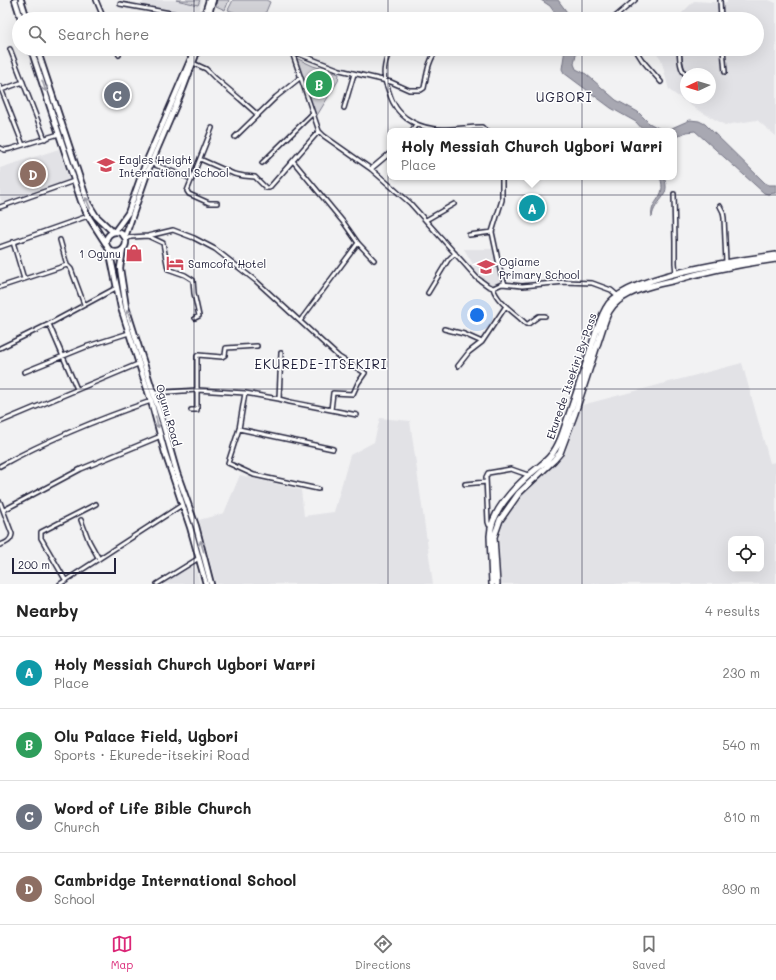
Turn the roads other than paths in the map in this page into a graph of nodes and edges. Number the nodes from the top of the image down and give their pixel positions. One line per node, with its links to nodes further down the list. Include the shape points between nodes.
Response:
1 (15, 0): 9 (main road)
2 (21, 0): 10 (main road)
3 (96, 0): 11 (street)
4 (209, 0): 13 (main road)
5 (213, 0): 14 (main road)
6 (635, 0): 15 (street)
7 (720, 0): 16 (street)
8 (120, 4): 12 (street)
9 (19, 12)
10 (25, 12)
11 (101, 12)
12 (165, 12)
13 (206, 12)
14 (209, 12)
15 (621, 12)
16 (721, 12)
17 (10, 49): 18 (street)
18 (12, 54)
19 (13, 56): 37 (street)
20 (33, 56): 50 (main road, one-way to 50)
21 (40, 56): 71 (main road, one-way to 21, via 96,216 88,203)
22 (191, 56): 71 (main road, via 144,165 128,213)
23 (196, 56): 31 (main road)
24 (293, 56): 35 (street)
25 (303, 56): 34 (street)
26 (387, 56): 36 (street)
27 (432, 56): 36 (street, via 423,90 409,90)
28 (639, 56): 38 (street)
29 (680, 56): 32 (street)
30 (724, 56): 33 (street)
31 (193, 63): 42 (street, via 206,68); 58 (main road)
32 (682, 68)
33 (725, 72)
34 (354, 74): 36 (street); 40 (street)
35 (301, 77): 41 (street); 42 (street)
36 (384, 80): 43 (street, via 393,104 399,112)
37 (23, 82): 39 (street); 52 (street)
38 (661, 82)
39 (1, 88): 53 (street)
40 (344, 108)
41 (312, 114): 49 (street); 59 (street)
42 (258, 115): 51 (street)
43 (416, 124): 45 (street); 46 (street)
44 (212, 128): 56 (street)
45 (414, 128)
46 (429, 128)
47 (470, 128): 48 (street)
48 (483, 128)
49 (319, 131): 57 (street); 60 (street)
50 (59, 134): 52 (street); 63 (main road)
51 (235, 137)
52 (45, 138): 53 (street)
53 (23, 145): 54 (street, via 5,150)
54 (0, 148)
55 (387, 156): 60 (street)
56 (200, 159): 57 (street, via 234,174 255,177 267,188); 61 (street)
57 (293, 161): 78 (street)
58 (150, 163): 61 (street); 75 (main road)
59 (262, 163)
60 (371, 169): 70 (street)
61 (192, 179): 65 (street, via 187,193 208,203)
62 (502, 180): 72 (street, via 502,200)
63 (74, 181): 67 (street); 69 (main road)
64 (674, 194): 89 (street)
65 (217, 203)
66 (454, 204): 70 (street)
67 (0, 206)
68 (720, 206): 87 (street, via 724,212)
69 (88, 216): 77 (street); 79 (main road)
70 (426, 220): 83 (street)
71 (114, 232): 75 (main road, via 121,233); 79 (main road, via 107,237)
72 (492, 232): 73 (street); 91 (street, via 500,274)
73 (469, 235)
74 (148, 236): 75 (street); 100 (street, via 163,243 168,270 193,280 200,316); 101 (street, via 173,230 215,249)
75 (126, 238): 82 (main road)
76 (60, 240): 88 (street)
77 (13, 242): 80 (street); 90 (street)
78 (358, 243): 86 (street); 101 (street)
79 (106, 244): 81 (main road)
80 (0, 247)
81 (109, 249): 82 (main road, via 115,252); 93 (main road, Ogunu Road)
82 (123, 249): 113 (main road, Ogunu Road, one-way to 82, via 131,323 122,285 120,268)
83 (455, 253): 94 (street, via 477,278); 95 (street)
84 (776, 255): 87 (main road, Ekurede Itsekiri By-Pass)
85 (776, 259): 96 (main road, Ekurede Itsekiri By-Pass, via 702,272)
86 (374, 260)
87 (726, 262): 89 (main road, Ekurede Itsekiri By-Pass)
88 (67, 265): 90 (street); 97 (street, via 71,269)
89 (676, 274): 96 (main road, Ekurede Itsekiri By-Pass, via 642,284)
90 (24, 278): 92 (street)
91 (505, 284): 94 (street); 96 (street, via 522,286 565,282 592,283)
92 (0, 287)
93 (116, 288): 97 (street); 104 (main road, Ogunu Road)
94 (493, 288): 98 (street)
95 (428, 294)
96 (620, 297): 129 (main road, Ekurede Itsekiri By-Pass, via 606,307 600,321 556,449 551,457); 148 (main road, Ekurede Itsekiri By-Pass, via 606,318 560,452 519,493 500,520 494,537)
97 (84, 304): 102 (street)
98 (506, 306): 99 (street, via 526,324 539,316); 105 (street)
99 (545, 316)
100 (195, 318)
101 (300, 320): 122 (street, via 339,357 365,373 353,394 333,393)
102 (49, 324): 107 (street); 109 (street)
103 (444, 329): 105 (street)
104 (129, 333): 109 (street); 110 (main road, Ogunu Road)
105 (482, 342): 111 (street, via 469,352)
106 (257, 346): 116 (street, via 226,348 222,357 196,356)
107 (0, 348)
108 (281, 353): 119 (street)
109 (64, 356): 112 (street); 115 (street)
110 (138, 364): 114 (main road, Ogunu Road); 115 (street)
111 (458, 366)
112 (24, 372)
113 (149, 377): 114 (main road); 117 (main road, Ogunu Road)
114 (144, 379): 120 (main road, Ogunu Road)
115 (77, 389): 124 (street)
116 (197, 390): 117 (street); 118 (street); 121 (street, via 197,410)
117 (154, 393): 146 (main road, Ogunu Road, one-way to 117)
118 (244, 393): 119 (street); 125 (street)
119 (279, 399): 122 (street)
120 (151, 401): 126 (main road, Ogunu Road, one-way to 126); 128 (street, via 81,426)
121 (191, 410)
122 (331, 410): 123 (street)
123 (357, 415)
124 (0, 422)
125 (240, 429): 127 (street); 132 (street, via 228,460 229,465 254,475)
126 (160, 436): 135 (main road, Ogunu Road); 136 (street, via 81,469)
127 (333, 449)
128 (0, 466)
129 (528, 476): 130 (street, via 511,469 503,469 488,473); 138 (main road, Ekurede Itsekiri By-Pass, via 502,506)
130 (486, 482): 131 (street); 138 (street, via 488,522 489,526)
131 (465, 484)
132 (318, 489)
133 (0, 502): 136 (street)
134 (96, 504): 142 (street, via 41,532)
135 (182, 505): 140 (main road, Ogunu Road); 141 (street)
136 (4, 510): 139 (street, via 12,538)
137 (81, 520): 141 (street)
138 (492, 526): 147 (main road, Ekurede Itsekiri By-Pass)
139 (0, 545)
140 (199, 558): 144 (street); 145 (main road, Ogunu Road)
141 (99, 559): 142 (street)
142 (66, 581): 143 (street)
143 (60, 584)
144 (157, 584)
145 (206, 584)
146 (211, 584)
147 (492, 584)
148 (497, 584)

